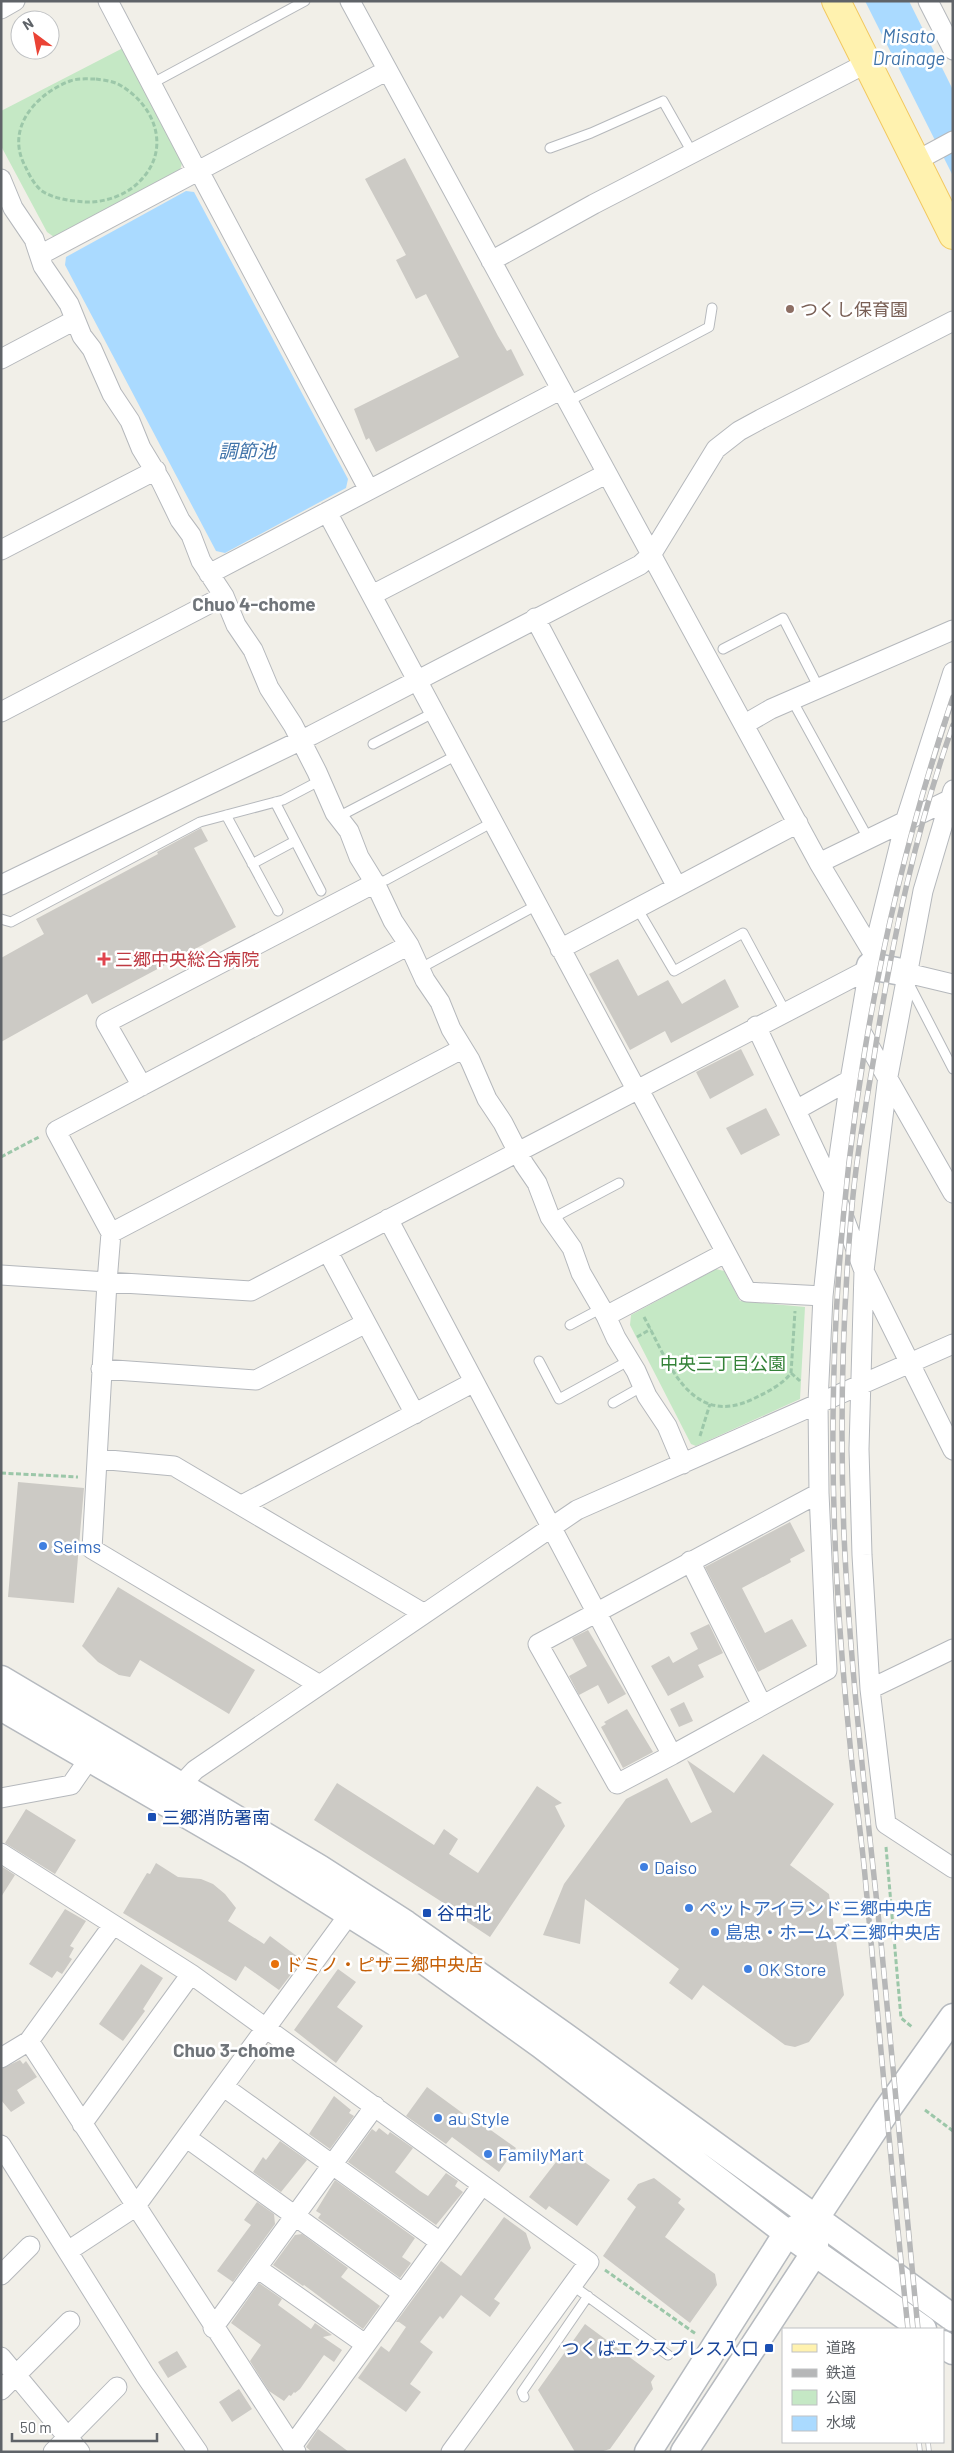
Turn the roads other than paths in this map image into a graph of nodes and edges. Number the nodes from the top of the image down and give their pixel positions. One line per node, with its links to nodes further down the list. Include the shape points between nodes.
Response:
1 (15, 1): 7 (street)
2 (108, 1): 11 (street)
3 (305, 1): 11 (lane)
4 (836, 1): 9 (main road)
5 (928, 1): 8 (street)
6 (355, 3): 10 (street)
7 (1, 9)
8 (953, 50)
9 (867, 63): 14 (street); 15 (main road)
10 (386, 70): 16 (street); 20 (street)
11 (151, 84): 16 (street)
12 (953, 141): 15 (street)
13 (550, 148): 14 (lane, via 663,101)
14 (693, 155): 20 (street, via 594,204)
15 (922, 158): 18 (main road)
16 (198, 171): 19 (street); 28 (street)
17 (3, 188): 19 (street)
18 (953, 235)
19 (40, 255): 22 (street)
20 (491, 261): 25 (street)
21 (712, 308): 25 (lane, via 709,327)
22 (75, 320): 24 (street); 26 (street, via 112,394 130,421 141,448)
23 (953, 321): 31 (street, via 738,431 716,449)
24 (1, 359)
25 (563, 396): 27 (street); 28 (street)
26 (156, 470): 30 (street); 32 (street)
27 (606, 474): 31 (street); 33 (street)
28 (369, 490): 29 (street)
29 (327, 512): 32 (street); 33 (street)
30 (1, 550)
31 (650, 555): 35 (street, via 640,565); 44 (street)
32 (209, 574): 34 (street)
33 (372, 595): 39 (street)
34 (224, 596): 42 (street); 45 (street, via 269,688)
35 (535, 618): 39 (street); 62 (street)
36 (953, 630): 40 (street)
37 (724, 649): 40 (lane, via 783,618)
38 (953, 672): 53 (street)
39 (418, 680): 43 (street); 45 (street)
40 (819, 688): 41 (street)
41 (792, 700): 44 (street); 56 (lane)
42 (1, 712)
43 (435, 712): 46 (lane); 47 (street)
44 (745, 724): 55 (street)
45 (300, 740): 48 (street); 61 (street)
46 (373, 744)
47 (457, 755): 52 (lane); 54 (street)
48 (321, 780): 50 (lane); 52 (street)
49 (952, 796): 53 (street); 72 (street, via 923,891)
50 (275, 802): 51 (lane); 57 (lane)
51 (226, 815): 59 (lane); 67 (lane, via 200,822 11,922)
52 (338, 817): 60 (street, via 349,831 359,857)
53 (906, 819): 56 (street); 70 (street)
54 (493, 822): 60 (lane); 64 (street)
55 (798, 823): 58 (street); 62 (street)
56 (868, 838): 58 (street)
57 (296, 841): 59 (lane); 63 (lane)
58 (819, 863): 70 (street)
59 (252, 864): 66 (lane)
60 (375, 883): 68 (street); 81 (street, via 106,1023)
61 (1, 885)
62 (678, 887): 65 (street)
63 (321, 891)
64 (537, 905): 69 (street); 71 (lane)
65 (637, 908): 69 (street); 74 (lane, via 674,971 743,933)
66 (278, 911)
67 (1, 919)
68 (409, 945): 71 (street); 81 (street)
69 (560, 949): 82 (street)
70 (870, 963): 72 (street); 74 (street); 76 (street)
71 (419, 969): 77 (street, via 440,1002)
72 (907, 976): 73 (street); 78 (lane); 79 (street)
73 (953, 984)
74 (785, 1011): 75 (street)
75 (756, 1026): 82 (street); 83 (street)
76 (859, 1028): 79 (street); 80 (street)
77 (462, 1049): 84 (street); 90 (street)
78 (953, 1070)
79 (888, 1076): 87 (street); 93 (street)
80 (850, 1080): 83 (street); 86 (street)
81 (142, 1086): 90 (street, via 56,1131)
82 (637, 1088): 84 (street); 92 (street)
83 (796, 1110): 86 (street)
84 (517, 1151): 88 (street, via 537,1183); 89 (street)
85 (619, 1183): 88 (lane)
86 (834, 1191): 93 (street); 96 (street)
87 (953, 1193)
88 (551, 1219): 97 (street, via 572,1248 581,1273)
89 (388, 1220): 91 (street); 105 (street)
90 (111, 1233): 95 (street)
91 (328, 1252): 95 (street, via 251,1291); 98 (street)
92 (725, 1253): 96 (street, via 747,1292); 97 (street, via 636,1301)
93 (864, 1271): 103 (street); 107 (street)
94 (1, 1274): 95 (street)
95 (107, 1282): 104 (street)
96 (822, 1296): 109 (street)
97 (604, 1312): 99 (lane); 101 (street)
98 (366, 1323): 104 (street, via 256,1380); 110 (street)
99 (570, 1325)
100 (953, 1344): 103 (street)
101 (630, 1360): 102 (lane, via 559,1399); 106 (street)
102 (539, 1361)
103 (911, 1362): 107 (street); 111 (street)
104 (101, 1369): 112 (street)
105 (474, 1382): 110 (street); 116 (street)
106 (643, 1386): 108 (lane); 113 (street, via 646,1396 667,1426)
107 (860, 1387): 109 (street); 123 (street, via 862,1545)
108 (613, 1402)
109 (818, 1402): 113 (street); 114 (street)
110 (415, 1414): 115 (street)
111 (953, 1450)
112 (98, 1459): 115 (street, via 174,1466); 122 (street, via 92,1548)
113 (683, 1464): 116 (street, via 576,1510)
114 (819, 1493): 117 (street); 124 (street, via 827,1670)
115 (242, 1505): 119 (street)
116 (550, 1526): 118 (street); 119 (street)
117 (690, 1561): 118 (street); 124 (street)
118 (595, 1612): 126 (street); 126 (street, via 538,1644 617,1784)
119 (423, 1613): 122 (street)
120 (953, 1649): 123 (street)
121 (1, 1679): 128 (street)
122 (318, 1684): 128 (street, via 195,1770)
123 (870, 1689): 131 (street, via 886,1824)
124 (762, 1705): 126 (street)
125 (1, 1707): 127 (street)
126 (672, 1755)
127 (88, 1759): 129 (street, via 70,1785); 132 (street, via 251,1852)
128 (180, 1786): 148 (street, via 406,1924)
129 (1, 1798)
130 (1, 1853): 133 (street)
131 (953, 1868)
132 (350, 1914): 136 (street); 149 (street, via 423,1960 541,2045)
133 (113, 1925): 134 (street); 137 (street)
134 (191, 1974): 136 (street); 141 (street)
135 (953, 2018): 148 (street)
136 (266, 2027): 139 (street); 140 (street)
137 (29, 2041): 138 (street); 141 (street)
138 (1, 2058)
139 (224, 2087): 142 (street); 144 (street)
140 (376, 2106): 144 (street); 145 (street)
141 (82, 2124): 146 (street)
142 (187, 2138): 146 (street); 147 (street)
143 (1, 2145): 152 (street)
144 (332, 2165): 147 (street); 150 (street)
145 (482, 2186): 150 (street); 156 (street, via 589,2262)
146 (135, 2207): 152 (street); 161 (street)
147 (295, 2216): 154 (street); 157 (street)
148 (815, 2219): 149 (street); 153 (street); 159 (street)
149 (787, 2233): 153 (street); 176 (street)
150 (440, 2242): 157 (street)
151 (30, 2246): 155 (street)
152 (68, 2251): 174 (street, via 145,2375)
153 (815, 2252): 162 (street); 177 (street)
154 (257, 2268): 161 (street); 163 (street)
155 (1, 2275)
156 (572, 2284): 158 (lane); 175 (street)
157 (402, 2293): 163 (street)
158 (588, 2296): 164 (lane); 169 (lane, via 522,2392)
159 (953, 2318)
160 (70, 2322): 166 (street)
161 (213, 2328): 171 (street)
162 (922, 2328)
163 (365, 2344): 171 (street)
164 (668, 2355)
165 (1, 2357): 166 (street)
166 (16, 2375): 168 (street); 170 (street)
167 (117, 2387): 170 (street)
168 (1, 2390)
169 (524, 2397)
170 (68, 2436): 172 (street); 173 (street)
171 (294, 2449)
172 (52, 2452)
173 (80, 2452)
174 (198, 2452)
175 (451, 2452)
176 (648, 2452)
177 (684, 2452)

